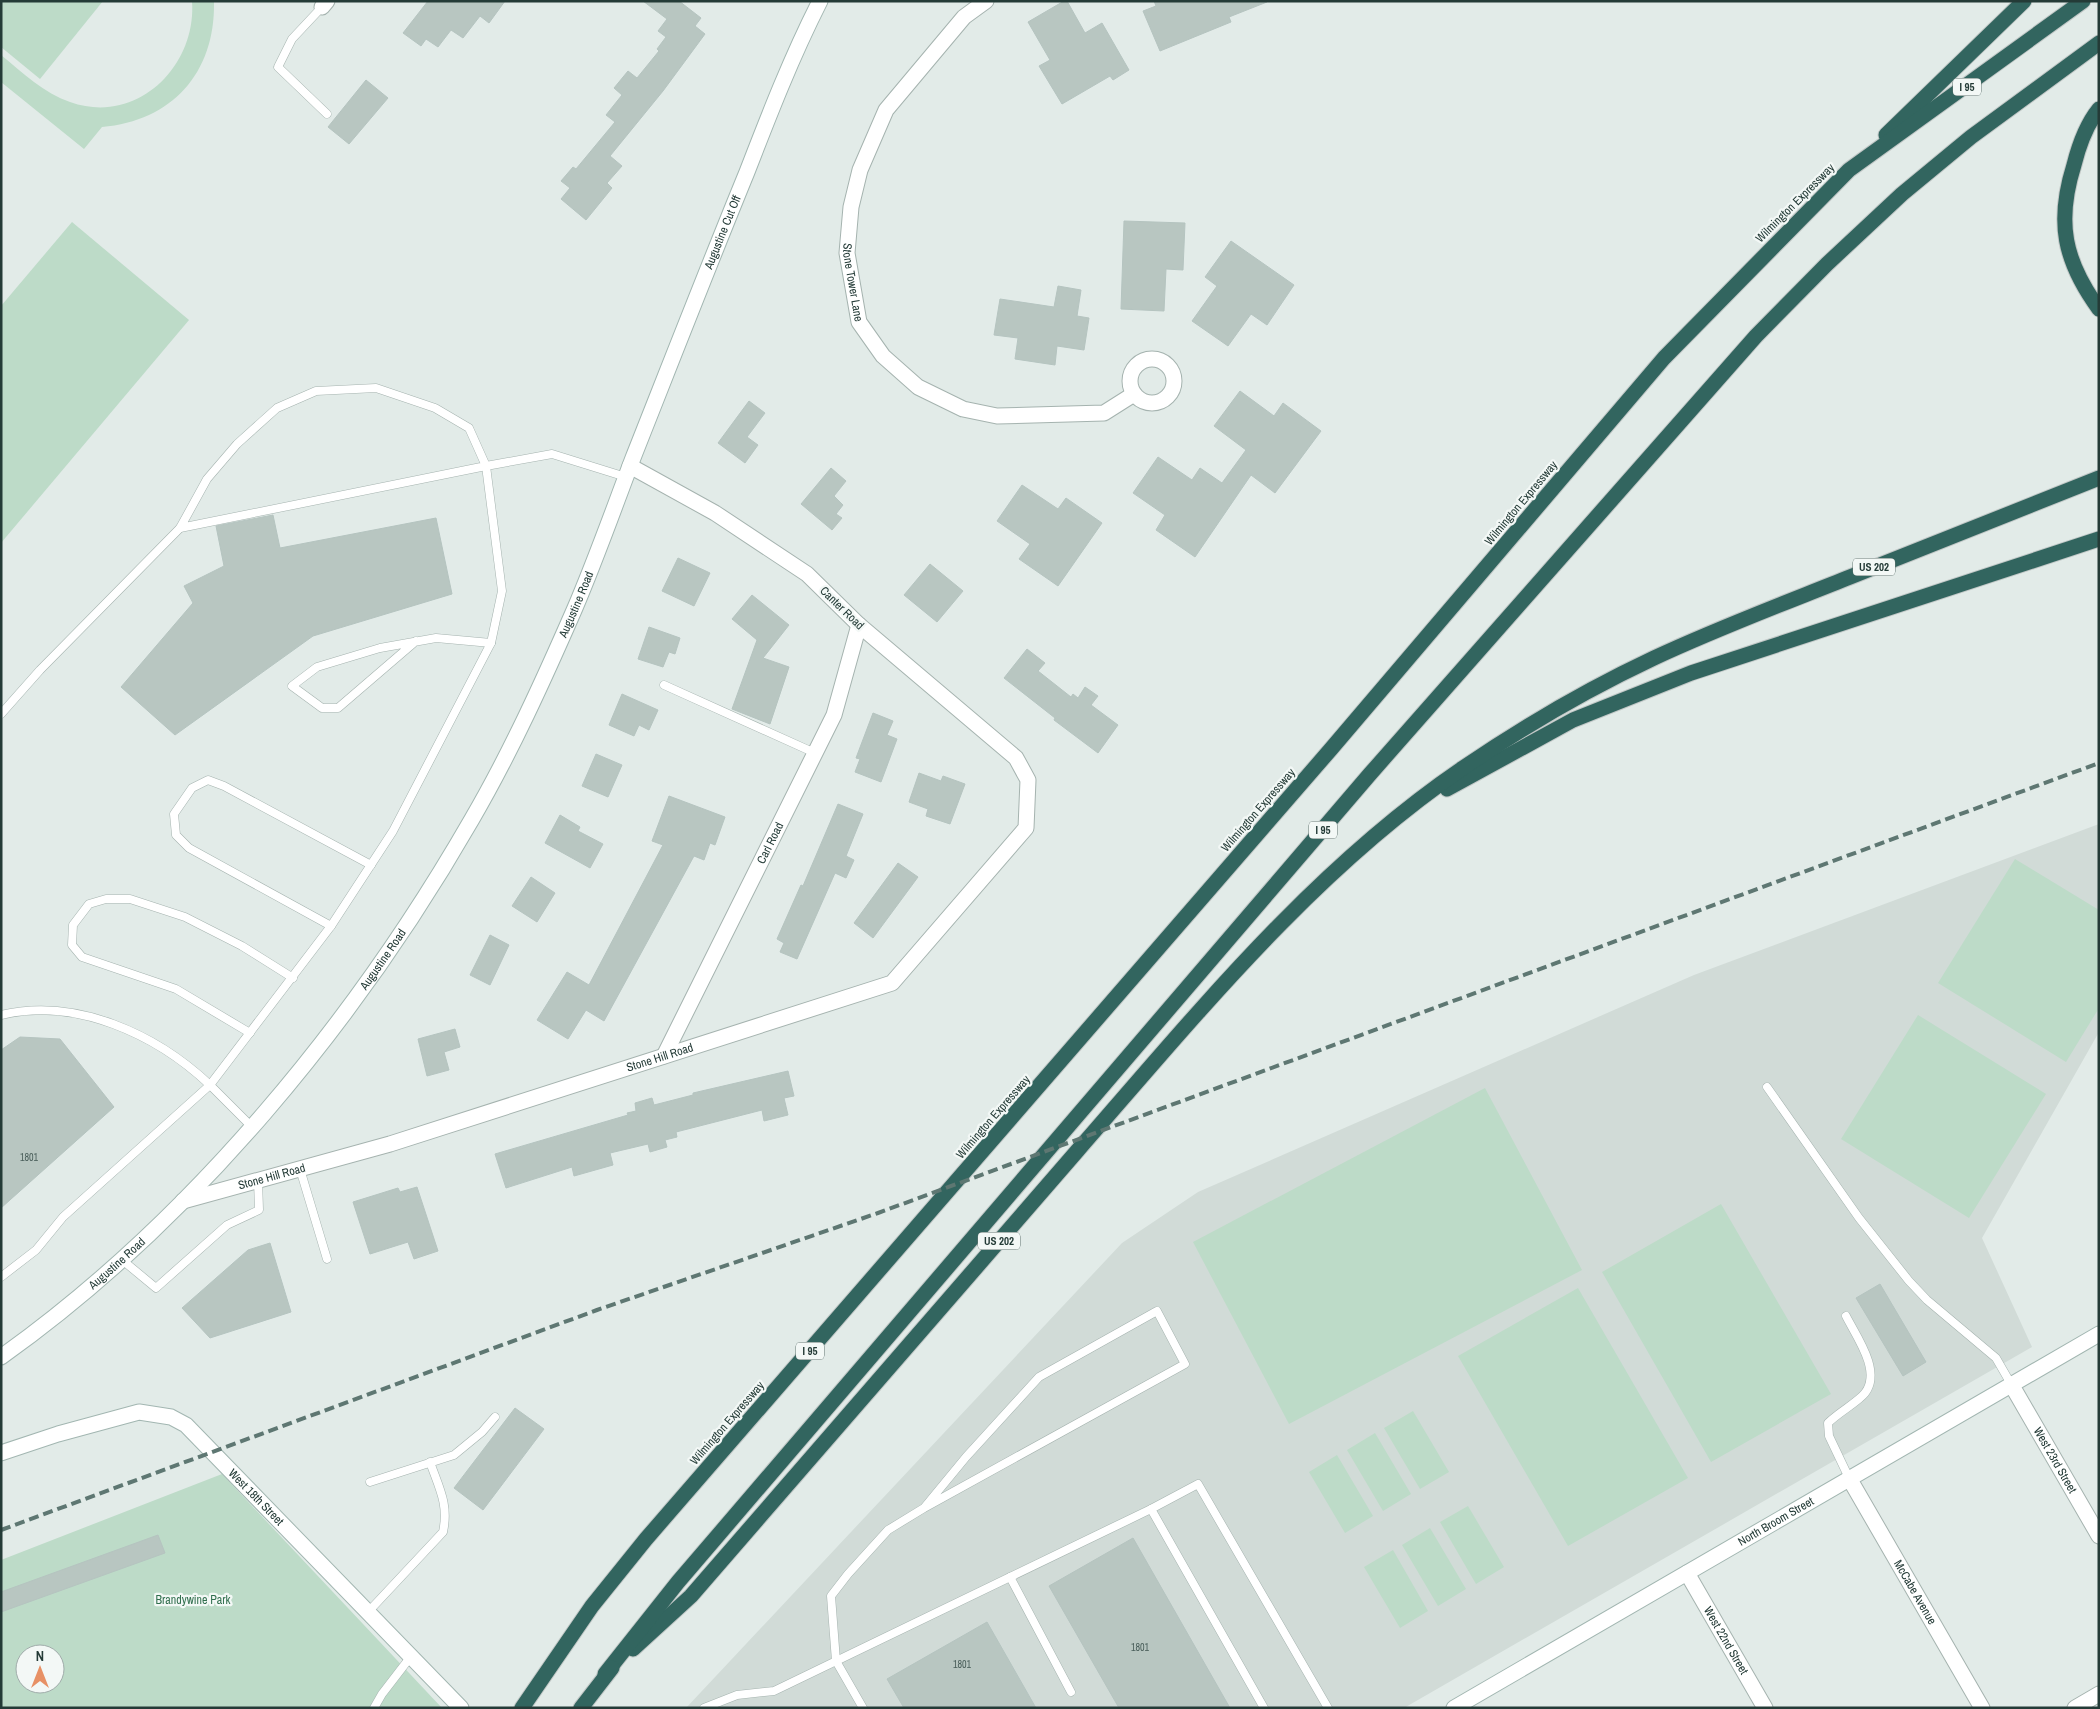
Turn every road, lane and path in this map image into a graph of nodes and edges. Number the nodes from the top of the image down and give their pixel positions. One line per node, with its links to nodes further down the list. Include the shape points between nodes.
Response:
1 (820, 1): 13 (street, Augustine Cut Off, via 772,109)
2 (986, 1): 11 (street, Stone Tower Lane, via 964,16 886,110 860,170 851,207 847,254 859,322 883,356 918,387 962,409 997,416 1104,413)
3 (2024, 1): 9 (highway)
4 (2084, 1): 9 (highway, Wilmington Expressway / I 95)
5 (325, 4): 8 (lane, via 292,39 278,66)
6 (2099, 43): 57 (highway, I 95, via 1971,137 1902,194 1756,336 1370,774 678,1582)
7 (2099, 109): 10 (highway, via 2090,120 2077,154 2063,214 2064,238 2071,261 2082,287)
8 (327, 114)
9 (1849, 170): 63 (highway, Wilmington Expressway / I 95, via 1664,358 1337,742 646,1539 592,1606)
10 (2099, 309)
11 (1134, 394)
12 (486, 466): 13 (lane, via 552,454); 15 (lane); 15 (lane, via 469,428 435,408 376,388 316,391 278,408 237,444 207,479); 19 (lane, via 502,591)
13 (628, 472): 17 (street, Canter Road, via 715,513 807,574); 33 (street, Augustine Road, via 576,606 474,816 384,960)
14 (2099, 478): 24 (highway, US 202, via 1650,660 1524,729 1461,769)
15 (180, 528): 21 (lane)
16 (2099, 539): 24 (highway, via 1629,696 1573,720)
17 (859, 625): 22 (street, Carl Road, via 834,715); 23 (street, Canter Road, via 1016,758)
18 (416, 641): 18 (lane, via 317,667 292,686 322,708 338,708); 19 (lane, via 436,638)
19 (491, 643): 25 (lane, via 393,831)
20 (664, 685): 22 (lane)
21 (1, 714)
22 (815, 753): 30 (street, Carl Road)
23 (1028, 780): 30 (street, Stone Hill Road, via 1026,828 892,983)
24 (1402, 814): 57 (highway, US 202, via 1267,937 1167,1047 691,1596)
25 (371, 865): 26 (lane); 26 (lane, via 208,780 192,788 174,814 176,835 189,848)
26 (332, 926): 27 (lane)
27 (293, 978): 29 (lane); 29 (lane, via 242,946 185,917 130,899 106,899 89,904 73,925 72,945 82,957 176,989)
28 (1, 1014): 31 (lane, via 24,1009 54,1011 113,1024 170,1051)
29 (250, 1032): 31 (lane)
30 (664, 1056): 34 (street, Stone Hill Road, via 390,1144)
31 (210, 1085): 33 (lane); 39 (lane, via 63,1217 36,1250)
32 (1767, 1086): 43 (lane, via 1854,1211 1910,1282 1996,1358)
33 (252, 1126): 36 (street, Augustine Road)
34 (300, 1168): 35 (street, Stone Hill Road); 38 (lane)
35 (258, 1180): 36 (street, Stone Hill Road); 37 (lane, via 259,1210 227,1225 156,1288)
36 (183, 1200): 37 (street, Augustine Road)
37 (121, 1259): 42 (street, Augustine Road)
38 (327, 1259)
39 (1, 1276)
40 (1846, 1316): 47 (lane, via 1866,1356 1871,1376 1865,1393 1828,1423 1830,1436)
41 (2099, 1334): 43 (street, North Broom Street)
42 (1, 1357)
43 (2011, 1384): 47 (street, North Broom Street); 51 (street, West 23rd Street)
44 (494, 1418): 46 (lane, via 454,1455)
45 (1, 1453): 54 (street, West 18th Street, via 139,1412 171,1417 200,1438)
46 (430, 1462): 48 (lane); 54 (lane, via 446,1507 442,1532)
47 (1849, 1478): 52 (street, North Broom Street); 71 (street, McCabe Avenue)
48 (370, 1482)
49 (924, 1508): 49 (lane, via 1039,1377 1157,1311 1185,1364); 56 (lane, via 888,1530 831,1596)
50 (1151, 1509): 53 (lane); 67 (lane); 68 (lane, via 1198,1484)
51 (2099, 1536)
52 (1687, 1573): 61 (street, North Broom Street); 70 (street, West 22nd Street)
53 (1010, 1577): 56 (lane); 58 (lane)
54 (369, 1611): 55 (street, West 18th Street)
55 (412, 1655): 60 (street, West 18th Street); 62 (lane)
56 (836, 1661): 65 (lane, via 774,1691 737,1695); 66 (lane)
57 (605, 1674): 64 (highway, I 95)
58 (1071, 1692)
59 (2099, 1694): 72 (street)
60 (458, 1704)
61 (1471, 1704): 69 (street, North Broom Street)
62 (374, 1708)
63 (522, 1708)
64 (581, 1708)
65 (704, 1708)
66 (863, 1708)
67 (1264, 1708)
68 (1328, 1708)
69 (1454, 1708)
70 (1765, 1708)
71 (1982, 1708)
72 (2075, 1708)

